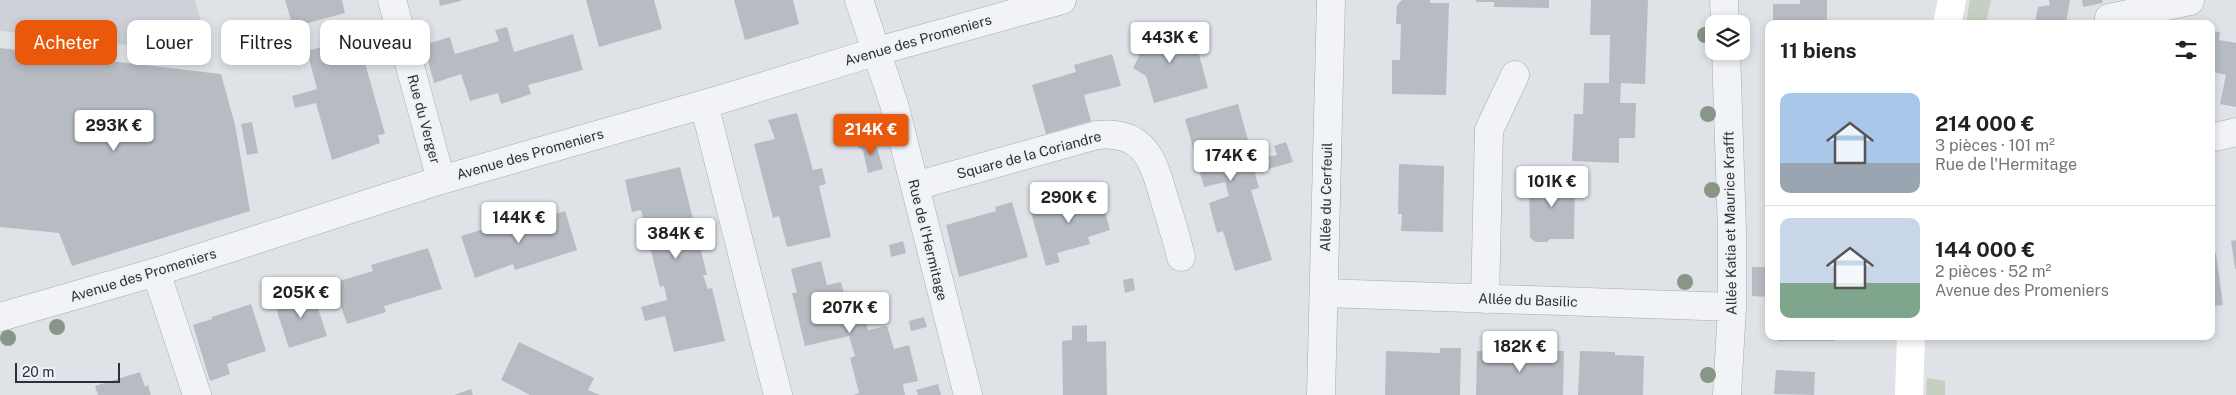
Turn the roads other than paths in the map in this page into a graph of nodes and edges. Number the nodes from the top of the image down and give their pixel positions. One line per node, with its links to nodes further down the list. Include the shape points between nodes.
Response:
1 (392, 0): 17 (street, Rue du Verger)
2 (859, 0): 11 (street, Rue de l'Hermitage)
3 (1062, 0): 11 (street, Avenue des Promeniers)
4 (1331, 0): 21 (street, Allée du Cerfeuil)
5 (1724, 0): 8 (street)
6 (1952, 0): 10 (street)
7 (2191, 8): 9 (street)
8 (1725, 15)
9 (2109, 18)
10 (1948, 20)
11 (878, 51): 14 (street, Avenue des Promeniers); 18 (street, Rue de l'Hermitage)
12 (1726, 60): 23 (street, Allée Katia et Maurice Krafft)
13 (1514, 74): 22 (street, via 1489,130)
14 (704, 104): 17 (street, Avenue des Promeniers); 27 (street)
15 (2236, 132): 16 (street)
16 (2215, 137)
17 (441, 180): 20 (street, Avenue des Promeniers)
18 (915, 186): 19 (street, Square de la Coriandre, via 1097,135 1121,135 1142,147 1155,166); 28 (street, Rue de l'Hermitage)
19 (1181, 257)
20 (156, 272): 24 (street, Avenue des Promeniers); 26 (street)
21 (1324, 293): 22 (street, Allée du Basilic); 29 (street, Allée du Cerfeuil)
22 (1485, 299): 23 (street, Allée du Basilic)
23 (1732, 307): 30 (street, Allée Katia et Maurice Krafft)
24 (0, 316)
25 (1911, 340): 31 (street)
26 (197, 395)
27 (778, 395)
28 (968, 395)
29 (1321, 395)
30 (1727, 395)
31 (1909, 395)

